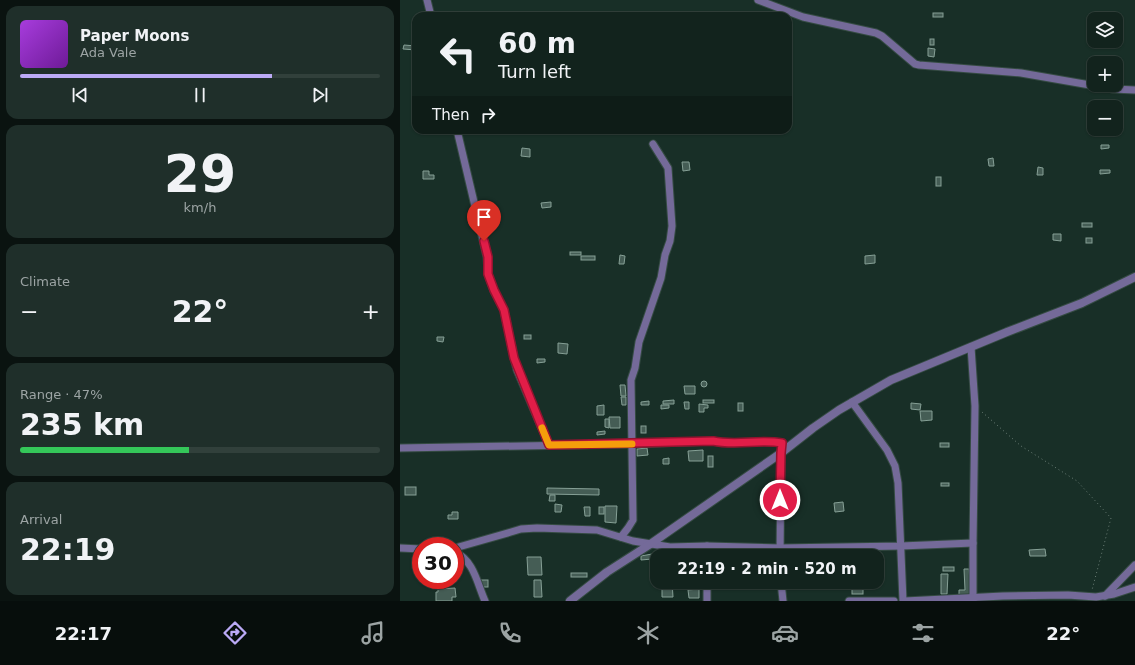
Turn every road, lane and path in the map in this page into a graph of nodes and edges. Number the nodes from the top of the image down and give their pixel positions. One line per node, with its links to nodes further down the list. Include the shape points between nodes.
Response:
1 (427, 0): 3 (street)
2 (758, 0): 4 (street)
3 (430, 12)
4 (790, 12)
5 (792, 13): 6 (street, via 876,33 919,66 1021,73 1113,89)
6 (1135, 90)
7 (458, 134): 14 (street, via 488,257 488,274 504,310 518,370)
8 (653, 144): 13 (street, via 668,168 672,226 661,278 639,342 631,380)
9 (1135, 276): 10 (street, via 1082,303)
10 (971, 347): 11 (street, via 891,380); 12 (street)
11 (852, 402): 16 (street); 22 (street, via 887,450 895,466)
12 (975, 406): 18 (street); 31 (path, via 1021,446 1077,481 1111,518)
13 (631, 444): 14 (street); 16 (street, via 769,441 782,443); 17 (street, via 633,520)
14 (549, 445): 15 (street)
15 (400, 448)
16 (781, 453): 20 (street); 24 (street)
17 (621, 537): 19 (street, via 597,530 537,528 522,529); 20 (street)
18 (973, 543): 22 (street); 33 (street)
19 (464, 544)
20 (649, 545): 21 (street); 35 (street, via 607,572)
21 (707, 546): 24 (street)
22 (900, 546): 24 (street); 40 (street)
23 (400, 548): 25 (street)
24 (780, 548)
25 (412, 549)
26 (464, 557): 34 (street, via 471,565)
27 (1135, 565): 32 (street)
28 (1135, 587): 32 (street)
29 (707, 589): 36 (street)
30 (782, 589): 37 (street)
31 (1091, 596): 32 (street); 33 (street)
32 (1105, 596)
33 (973, 600): 40 (street)
34 (485, 601)
35 (570, 601)
36 (707, 601)
37 (783, 601)
38 (849, 601): 39 (street)
39 (894, 601)
40 (904, 601)

